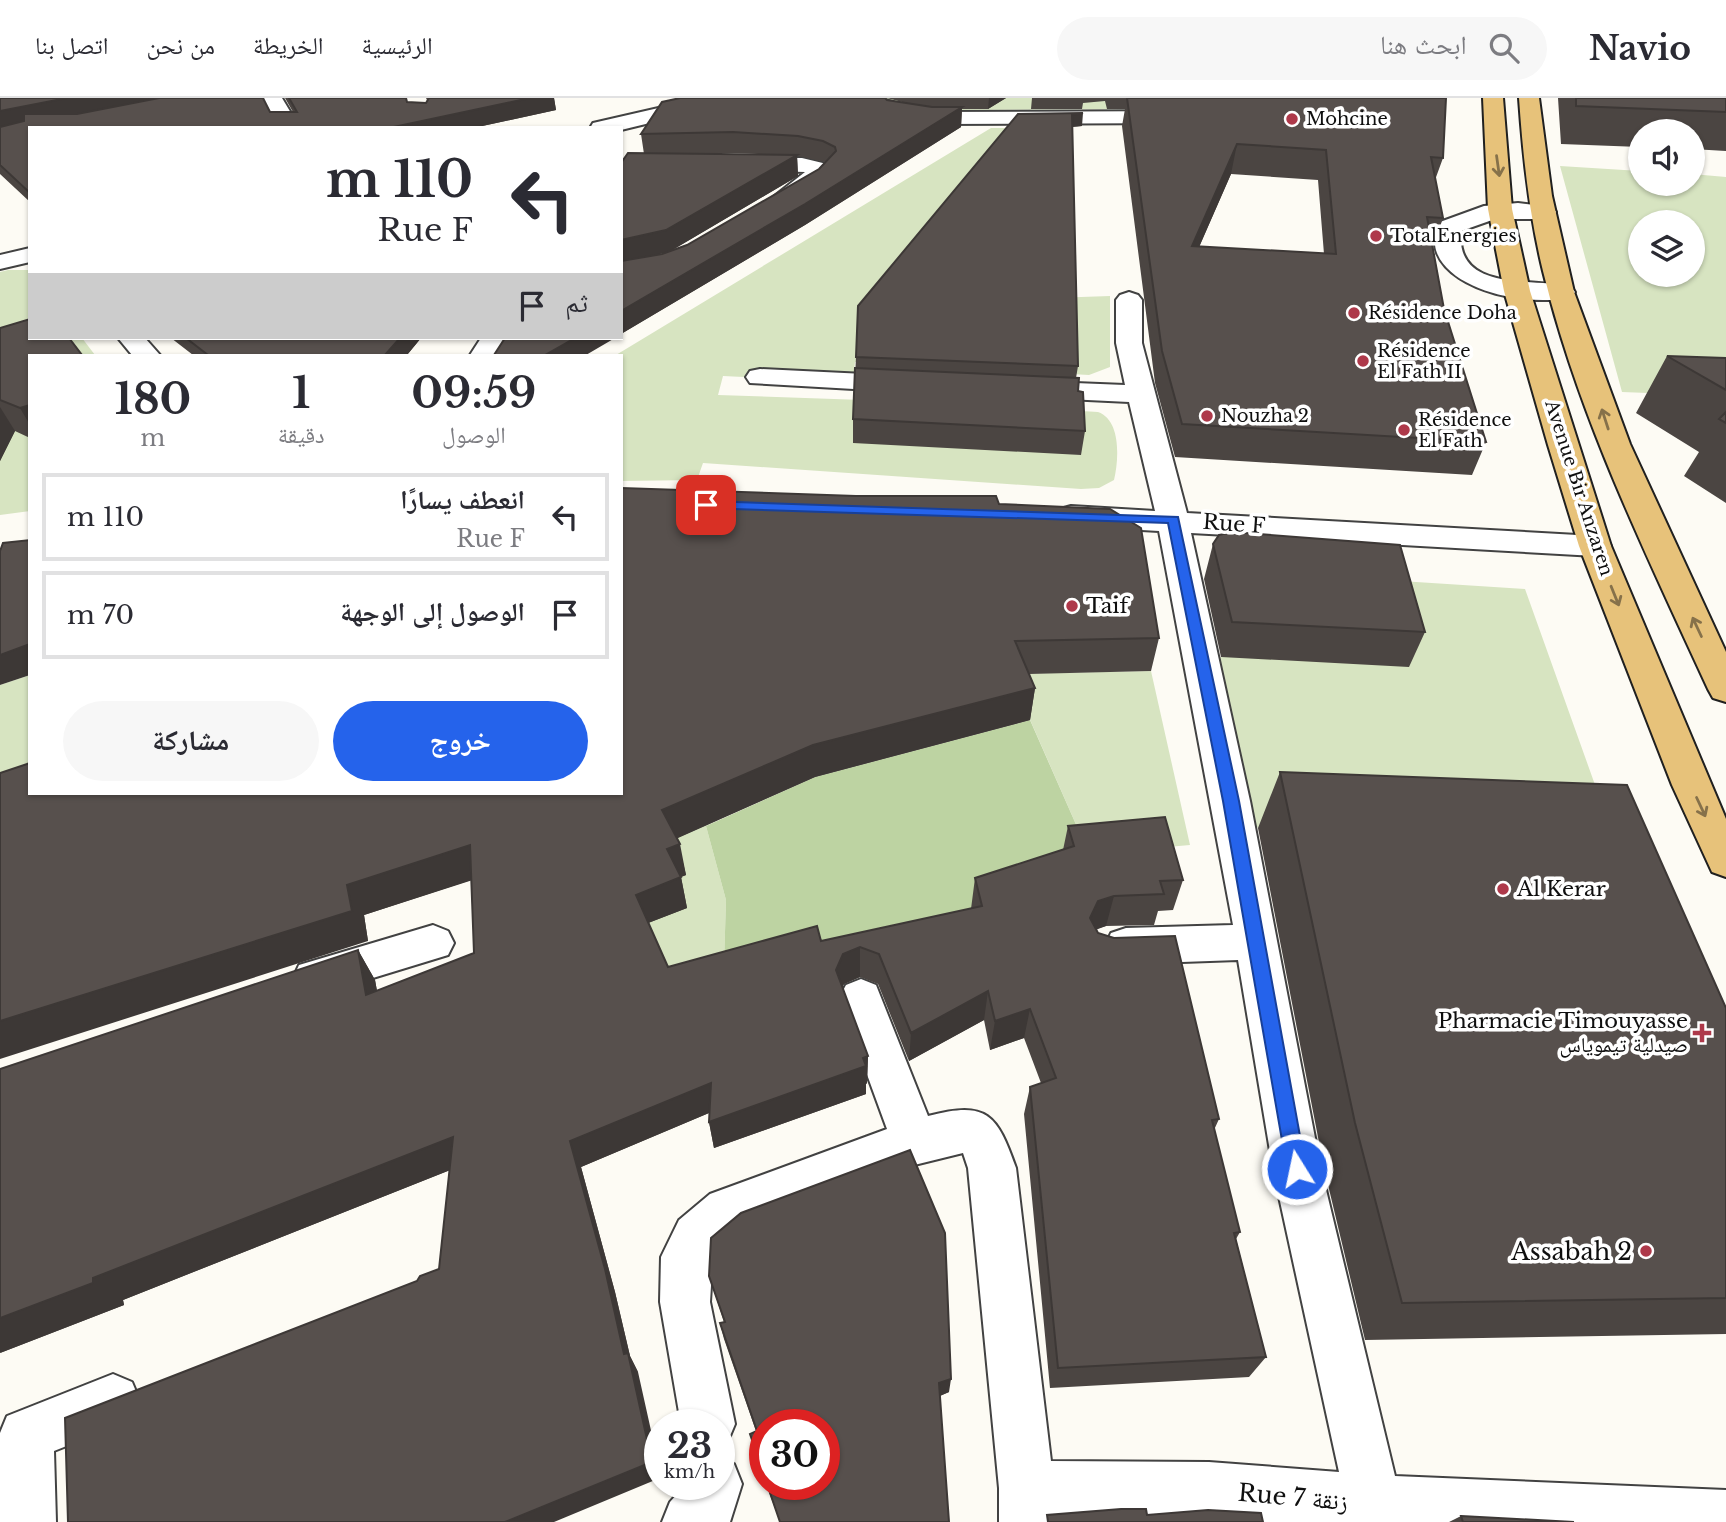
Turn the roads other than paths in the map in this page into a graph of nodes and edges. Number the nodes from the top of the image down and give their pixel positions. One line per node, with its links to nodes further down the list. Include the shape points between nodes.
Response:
1 (272, 98): 8 (street)
2 (729, 98): 9 (street)
3 (877, 98): 4 (street, via 887,111 907,117 977,118 1190,117 1227,108)
4 (1229, 98)
5 (1493, 98): 12 (main road, Avenue Bir Anzaren, one-way to 12)
6 (1529, 98): 13 (main road)
7 (606, 106): 9 (street)
8 (288, 125)
9 (613, 126)
10 (720, 165): 11 (street, via 802,165 823,170)
11 (767, 208)
12 (1500, 209): 13 (street); 16 (main road, Avenue Bir Anzaren); 16 (street, via 1450,227 1448,252 1454,265 1468,276)
13 (1544, 212): 17 (main road)
14 (28, 256): 15 (street)
15 (0, 262)
16 (1517, 291): 17 (street); 27 (main road, Avenue Bir Anzaren)
17 (1562, 292): 28 (main road, one-way to 17, via 1614,446)
18 (1129, 300): 24 (street, via 1129,343)
19 (133, 340): 20 (street)
20 (145, 354)
21 (760, 377): 22 (street)
22 (931, 385)
23 (998, 388): 24 (street)
24 (1142, 394): 26 (street)
25 (1037, 515): 26 (street, Rue F)
26 (1173, 520): 27 (street, Rue F); 30 (street)
27 (1595, 546): 29 (main road, Avenue Bir Anzaren, one-way to 29)
28 (1726, 689)
29 (1726, 861)
30 (1256, 942): 32 (street); 41 (street, via 1297,1169)
31 (433, 943): 33 (street)
32 (1106, 947)
33 (272, 992)
34 (862, 998): 35 (street)
35 (915, 1142): 37 (street, via 727,1211 695,1237 686,1256 685,1302); 40 (street, via 970,1131 982,1139 990,1155)
36 (156, 1384): 38 (street)
37 (705, 1409)
38 (13, 1441): 43 (street)
39 (710, 1500): 44 (street)
40 (1027, 1505): 41 (street, Rue 7 زنقة, via 1209,1490)
41 (1376, 1512): 42 (street, Rue 7 زنقة)
42 (1726, 1518)
43 (28, 1522)
44 (690, 1522)

